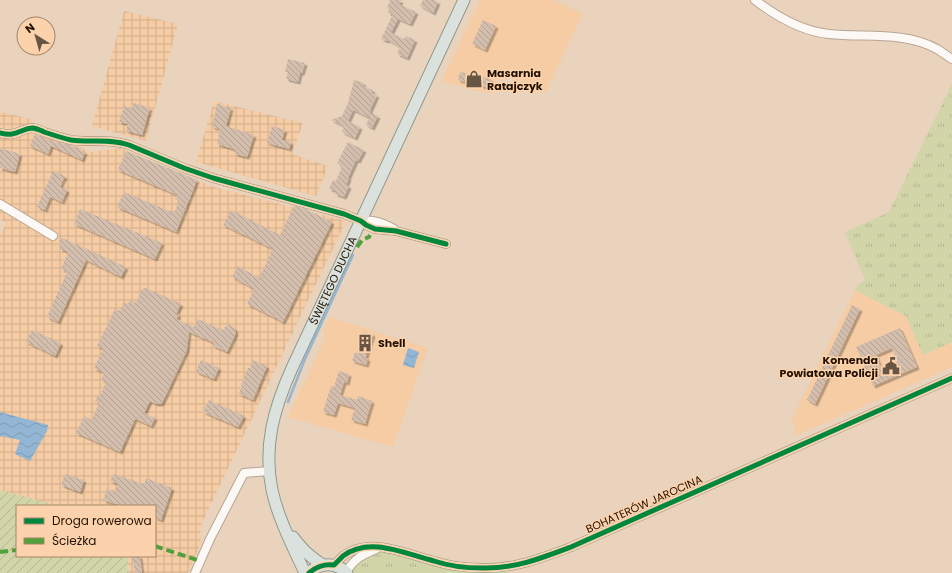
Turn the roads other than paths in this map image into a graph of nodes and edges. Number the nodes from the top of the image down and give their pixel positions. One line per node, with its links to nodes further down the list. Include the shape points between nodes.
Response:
1 (464, 0): 6 (main road, ŚWIĘTEGO DUCHA)
2 (755, 0): 3 (street, via 785,20 805,29 829,34 893,37 916,41)
3 (952, 59)
4 (0, 133): 6 (street, via 8,135 32,128 65,139 119,142 213,178)
5 (0, 204): 7 (street)
6 (361, 221): 8 (street, via 375,229 396,230); 10 (main road, ŚWIĘTEGO DUCHA, via 281,392 271,429)
7 (53, 236)
8 (446, 244)
9 (952, 378): 12 (street, BOHATERÓW JAROCINA, via 535,561 505,567 461,567)
10 (269, 471): 11 (main road, ŚWIĘTEGO DUCHA, via 276,506); 16 (street, via 244,473)
11 (285, 527): 13 (main road, ŚWIĘTEGO DUCHA, via 311,558); 17 (main road, ŚWIĘTEGO DUCHA)
12 (382, 547): 14 (street, BOHATERÓW JAROCINA, via 356,550 342,557); 15 (street, via 363,554 351,564)
13 (323, 565): 14 (main road); 18 (main road)
14 (334, 565): 15 (main road)
15 (347, 572)
16 (195, 573)
17 (304, 573)
18 (310, 573)

